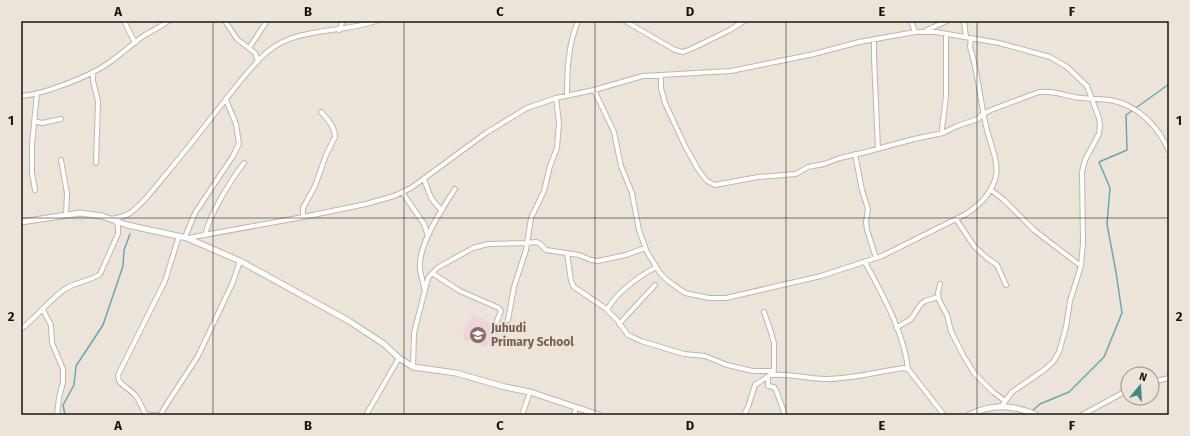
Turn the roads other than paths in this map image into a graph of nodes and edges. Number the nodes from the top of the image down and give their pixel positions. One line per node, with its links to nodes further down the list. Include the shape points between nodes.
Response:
1 (124, 21): 20 (street)
2 (168, 21): 20 (street)
3 (225, 21): 21 (street, via 236,39)
4 (267, 21): 21 (street)
5 (343, 21): 13 (street)
6 (376, 21): 13 (street)
7 (578, 21): 28 (street, via 568,56)
8 (625, 21): 9 (street, via 675,50 683,52)
9 (744, 21)
10 (911, 21): 15 (street)
11 (946, 21): 14 (street)
12 (964, 21): 17 (street)
13 (340, 30): 22 (street, via 314,32 290,38 278,44)
14 (925, 31): 15 (street); 16 (street)
15 (915, 32): 19 (street)
16 (946, 34): 17 (street); 36 (street)
17 (966, 37): 18 (street)
18 (971, 38): 30 (street, via 1050,57 1080,78); 33 (street, via 970,47)
19 (874, 39): 24 (street, via 750,67); 38 (street)
20 (135, 42): 23 (street)
21 (249, 48): 22 (street, via 255,53)
22 (258, 61): 31 (street)
23 (93, 72): 26 (street); 41 (street, via 98,101)
24 (661, 76): 25 (street, via 643,76); 39 (street, via 665,103 699,171 711,184 796,174 808,167)
25 (594, 90): 28 (street); 60 (street, via 614,132 621,166 632,193)
26 (37, 93): 27 (street); 35 (street)
27 (21, 96)
28 (567, 96): 29 (street)
29 (556, 98): 43 (street, via 534,104 507,119); 59 (street, via 559,115 558,140 544,191 531,218)
30 (1092, 99): 33 (street, via 1039,92); 37 (street, via 1112,100 1136,110 1153,125); 65 (street, via 1100,125 1099,134 1085,160 1082,172)
31 (226, 100): 50 (street, via 138,207 123,217 111,219); 58 (street, via 236,124 239,144 195,213)
32 (321, 112): 51 (street, via 329,121 336,137 303,208)
33 (983, 114): 36 (street, via 978,119); 46 (street, via 996,170)
34 (61, 119): 35 (street, via 48,123)
35 (34, 121): 45 (street, via 32,161)
36 (943, 133): 38 (street)
37 (1168, 148)
38 (878, 149): 39 (street)
39 (855, 154): 62 (street, via 858,177 868,209 867,230)
40 (61, 160): 49 (street, via 67,193)
41 (96, 163)
42 (244, 163): 55 (street, via 214,212)
43 (424, 179): 47 (street); 48 (street, via 435,205)
44 (455, 189): 48 (street)
45 (35, 190)
46 (991, 190): 52 (street, via 974,209); 65 (street, via 1034,230)
47 (402, 192): 51 (street, via 383,200); 57 (street, via 424,224)
48 (442, 210): 57 (street)
49 (66, 215): 50 (street, via 80,213); 54 (street)
50 (102, 216): 53 (street)
51 (303, 217): 55 (street)
52 (956, 219): 62 (street); 70 (street, via 974,246 997,265)
53 (116, 221): 56 (street, via 132,227); 73 (street, via 118,234 100,274 67,288)
54 (21, 222)
55 (205, 235): 58 (street)
56 (179, 236): 58 (street); 92 (street, via 165,281 118,375 119,381 133,393 144,412)
57 (428, 236): 71 (street, via 420,264)
58 (186, 238): 63 (street)
59 (527, 243): 61 (street, via 536,242 546,250); 67 (street, via 480,246 450,260); 76 (street, via 512,292)
60 (645, 248): 61 (street, via 598,261); 66 (street)
61 (567, 253): 74 (street, via 574,287)
62 (876, 258): 64 (street)
63 (240, 261): 81 (street, via 369,334); 92 (street, via 233,282 198,356)
64 (865, 262): 66 (street, via 726,298 709,298 684,293 668,281); 79 (street)
65 (1081, 266): 87 (street, via 1056,358 1044,370 1012,392)
66 (656, 267): 74 (street, via 626,289)
67 (432, 273): 71 (street); 78 (street, via 460,291 499,308 501,311)
68 (940, 284): 72 (street)
69 (655, 285): 77 (street)
70 (1006, 285)
71 (424, 290): 82 (street, via 414,333)
72 (938, 297): 79 (street, via 925,301 911,320); 87 (street, via 951,331 974,373)
73 (43, 310): 80 (street); 91 (street, via 51,325 52,343 63,369)
74 (607, 310): 77 (street)
75 (764, 312): 84 (street, via 774,343)
76 (508, 320)
77 (619, 324): 84 (street, via 628,335 650,344 690,355 705,356 730,366)
78 (495, 326)
79 (896, 328): 83 (street, via 906,354)
80 (21, 329)
81 (399, 358): 82 (street); 93 (street)
82 (413, 366): 85 (street, via 456,373)
83 (908, 369): 84 (street, via 832,379); 99 (street)
84 (771, 374): 97 (street, via 755,385); 98 (street, via 768,386 776,390)
85 (530, 392): 89 (street); 94 (street)
86 (1120, 394): 101 (street)
87 (1005, 401): 88 (street)
88 (1001, 407): 90 (street); 100 (street, via 991,407)
89 (576, 408): 95 (street); 96 (street)
90 (1034, 414)
91 (58, 415)
92 (161, 415)
93 (366, 415)
94 (522, 415)
95 (574, 415)
96 (599, 415)
97 (744, 415)
98 (785, 415)
99 (944, 415)
100 (969, 415)
101 (1082, 415)

